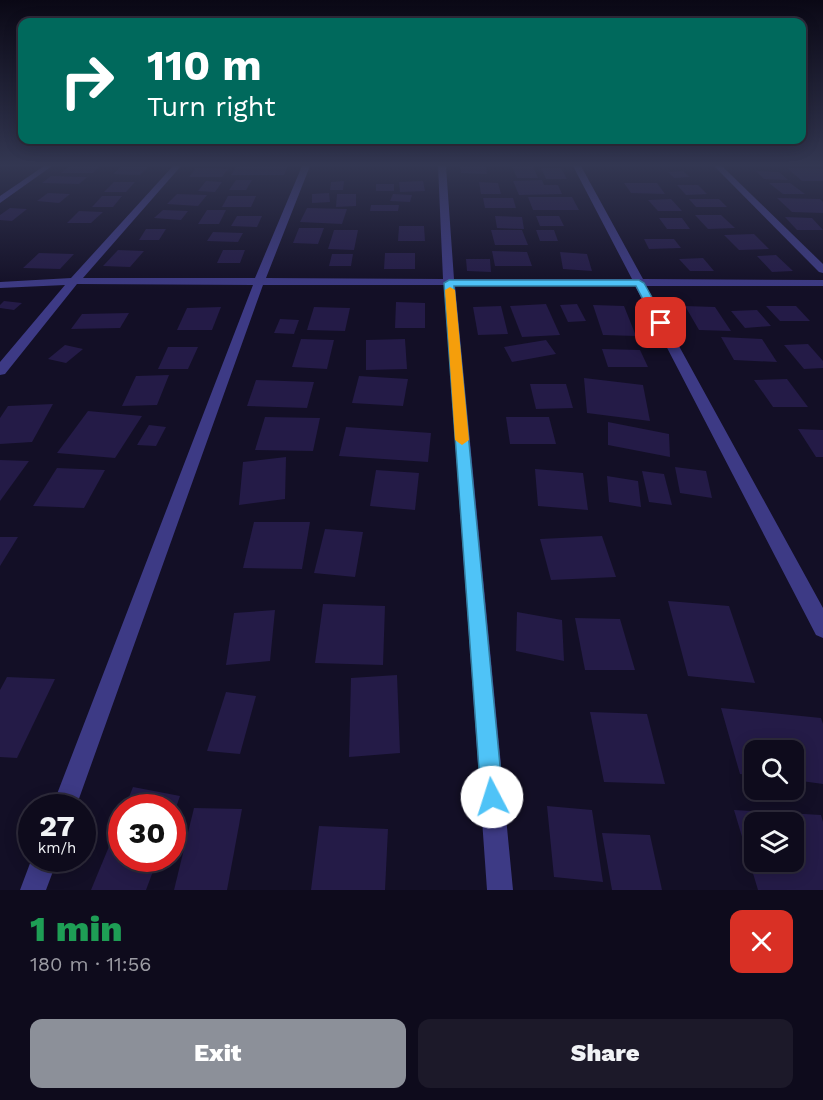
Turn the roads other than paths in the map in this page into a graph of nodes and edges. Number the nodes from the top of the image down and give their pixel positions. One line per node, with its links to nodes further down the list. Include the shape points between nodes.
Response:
1 (140, 208): 7 (street)
2 (289, 208): 8 (street)
3 (444, 208): 9 (street)
4 (599, 208): 10 (street)
5 (760, 208): 6 (street)
6 (823, 270)
7 (74, 281): 8 (street); 12 (street); 13 (street)
8 (259, 282): 9 (street); 15 (street)
9 (449, 283): 10 (street); 18 (street)
10 (639, 283): 11 (street); 14 (street)
11 (823, 283)
12 (0, 285)
13 (0, 371)
14 (823, 628)
15 (69, 794)
16 (40, 872): 17 (street)
17 (33, 890)
18 (500, 890)

